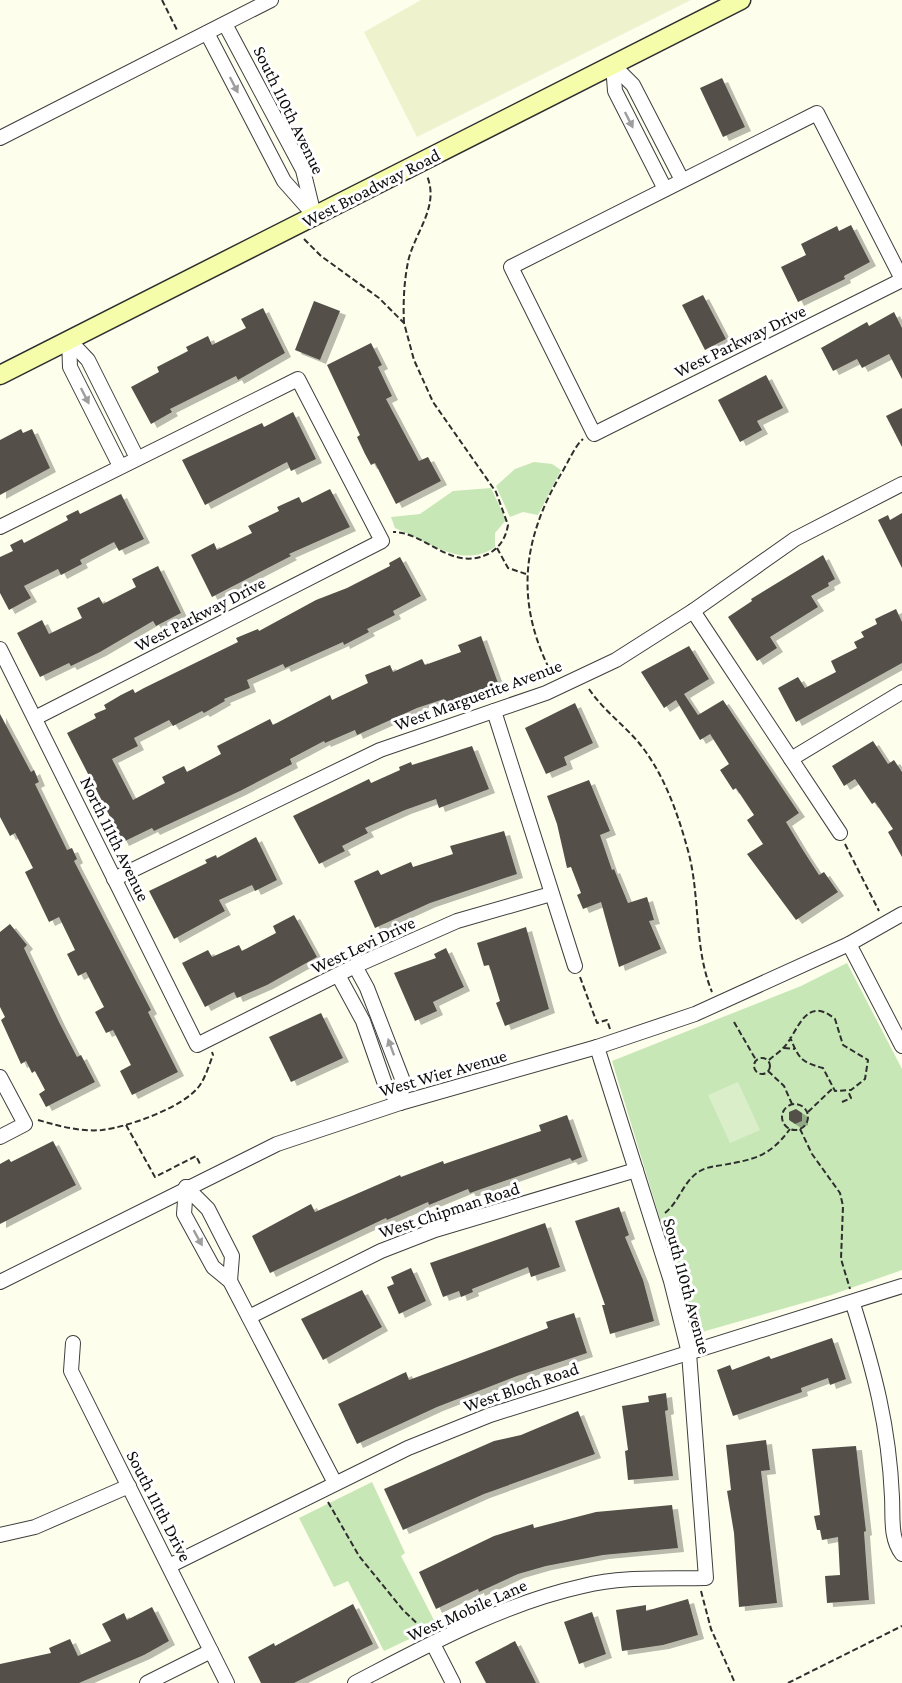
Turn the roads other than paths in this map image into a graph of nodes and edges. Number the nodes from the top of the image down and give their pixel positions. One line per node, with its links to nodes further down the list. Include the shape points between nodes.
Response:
1 (271, 0): 3 (street)
2 (741, 0): 5 (main road, West Broadway Road)
3 (225, 24): 4 (street); 9 (street, South 110th Avenue, via 303,170)
4 (207, 33): 6 (street); 9 (street, South 110th Avenue, one-way to 9, via 284,181)
5 (614, 65): 7 (street, via 633,85); 8 (street, one-way to 8, via 615,91); 9 (main road, West Broadway Road)
6 (0, 138)
7 (682, 180): 8 (street); 10 (street, via 817,113)
8 (665, 189): 10 (street, West Parkway Drive, via 511,267 594,434)
9 (315, 216): 11 (main road, West Broadway Road)
10 (902, 280)
11 (69, 340): 12 (main road, West Broadway Road); 13 (street, via 88,360); 14 (street, one-way to 14, via 70,367)
12 (0, 375)
13 (137, 458): 14 (street); 21 (street, West Parkway Drive, via 298,379 381,542)
14 (120, 466): 16 (street)
15 (902, 484): 17 (street, West Marguerite Avenue, via 795,539)
16 (0, 527)
17 (693, 611): 20 (street, West Marguerite Avenue, via 616,660); 22 (street)
18 (0, 649): 21 (street, North 111th Avenue)
19 (902, 692): 22 (street)
20 (494, 711): 24 (street, West Marguerite Avenue, via 380,750); 25 (street)
21 (35, 718): 24 (street, North 111th Avenue)
22 (791, 759): 23 (street)
23 (840, 833)
24 (114, 879): 31 (street, North 111th Avenue)
25 (551, 894): 28 (street, West Levi Drive, via 457,921); 29 (street)
26 (902, 914): 27 (street, West Wier Avenue)
27 (849, 944): 32 (street); 33 (street, West Wier Avenue, via 717,1004)
28 (355, 966): 30 (street, West Levi Drive); 35 (street, one-way to 28, via 404,1082)
29 (575, 966)
30 (338, 975): 31 (street, West Levi Drive); 35 (street, via 363,1021 386,1087)
31 (202, 1043)
32 (902, 1046)
33 (597, 1047): 35 (street, West Wier Avenue); 37 (street, South 110th Avenue)
34 (0, 1077): 36 (street, via 25,1124)
35 (399, 1104): 38 (street, West Wier Avenue, via 288,1140)
36 (0, 1137)
37 (636, 1170): 43 (street, West Chipman Road, via 435,1230 381,1251); 45 (street, South 110th Avenue)
38 (186, 1187): 39 (street, West Wier Avenue); 40 (street, via 208,1209 232,1256); 40 (street, one-way to 40, via 184,1214 213,1267)
39 (0, 1281)
40 (230, 1281): 43 (street)
41 (902, 1286): 42 (street, West Bloch Road)
42 (853, 1304): 45 (street, West Bloch Road); 46 (street, via 880,1395)
43 (249, 1317): 47 (street)
44 (73, 1343): 48 (street, South 111th Drive, via 71,1371)
45 (689, 1353): 47 (street, West Bloch Road, via 490,1415); 52 (street, South 110th Avenue)
46 (896, 1479): 50 (street, via 894,1543)
47 (335, 1483): 51 (street, West Bloch Road)
48 (129, 1486): 49 (street, via 43,1524); 51 (street, South 111th Drive)
49 (0, 1535)
50 (902, 1554)
51 (169, 1566): 54 (street, South 111th Drive)
52 (706, 1578): 53 (street, West Mobile Lane, via 584,1585 500,1612)
53 (433, 1644): 57 (street, West Mobile Lane); 58 (street)
54 (211, 1651): 55 (street); 56 (street, South 111th Drive)
55 (147, 1683)
56 (226, 1683)
57 (355, 1683)
58 (453, 1683)

